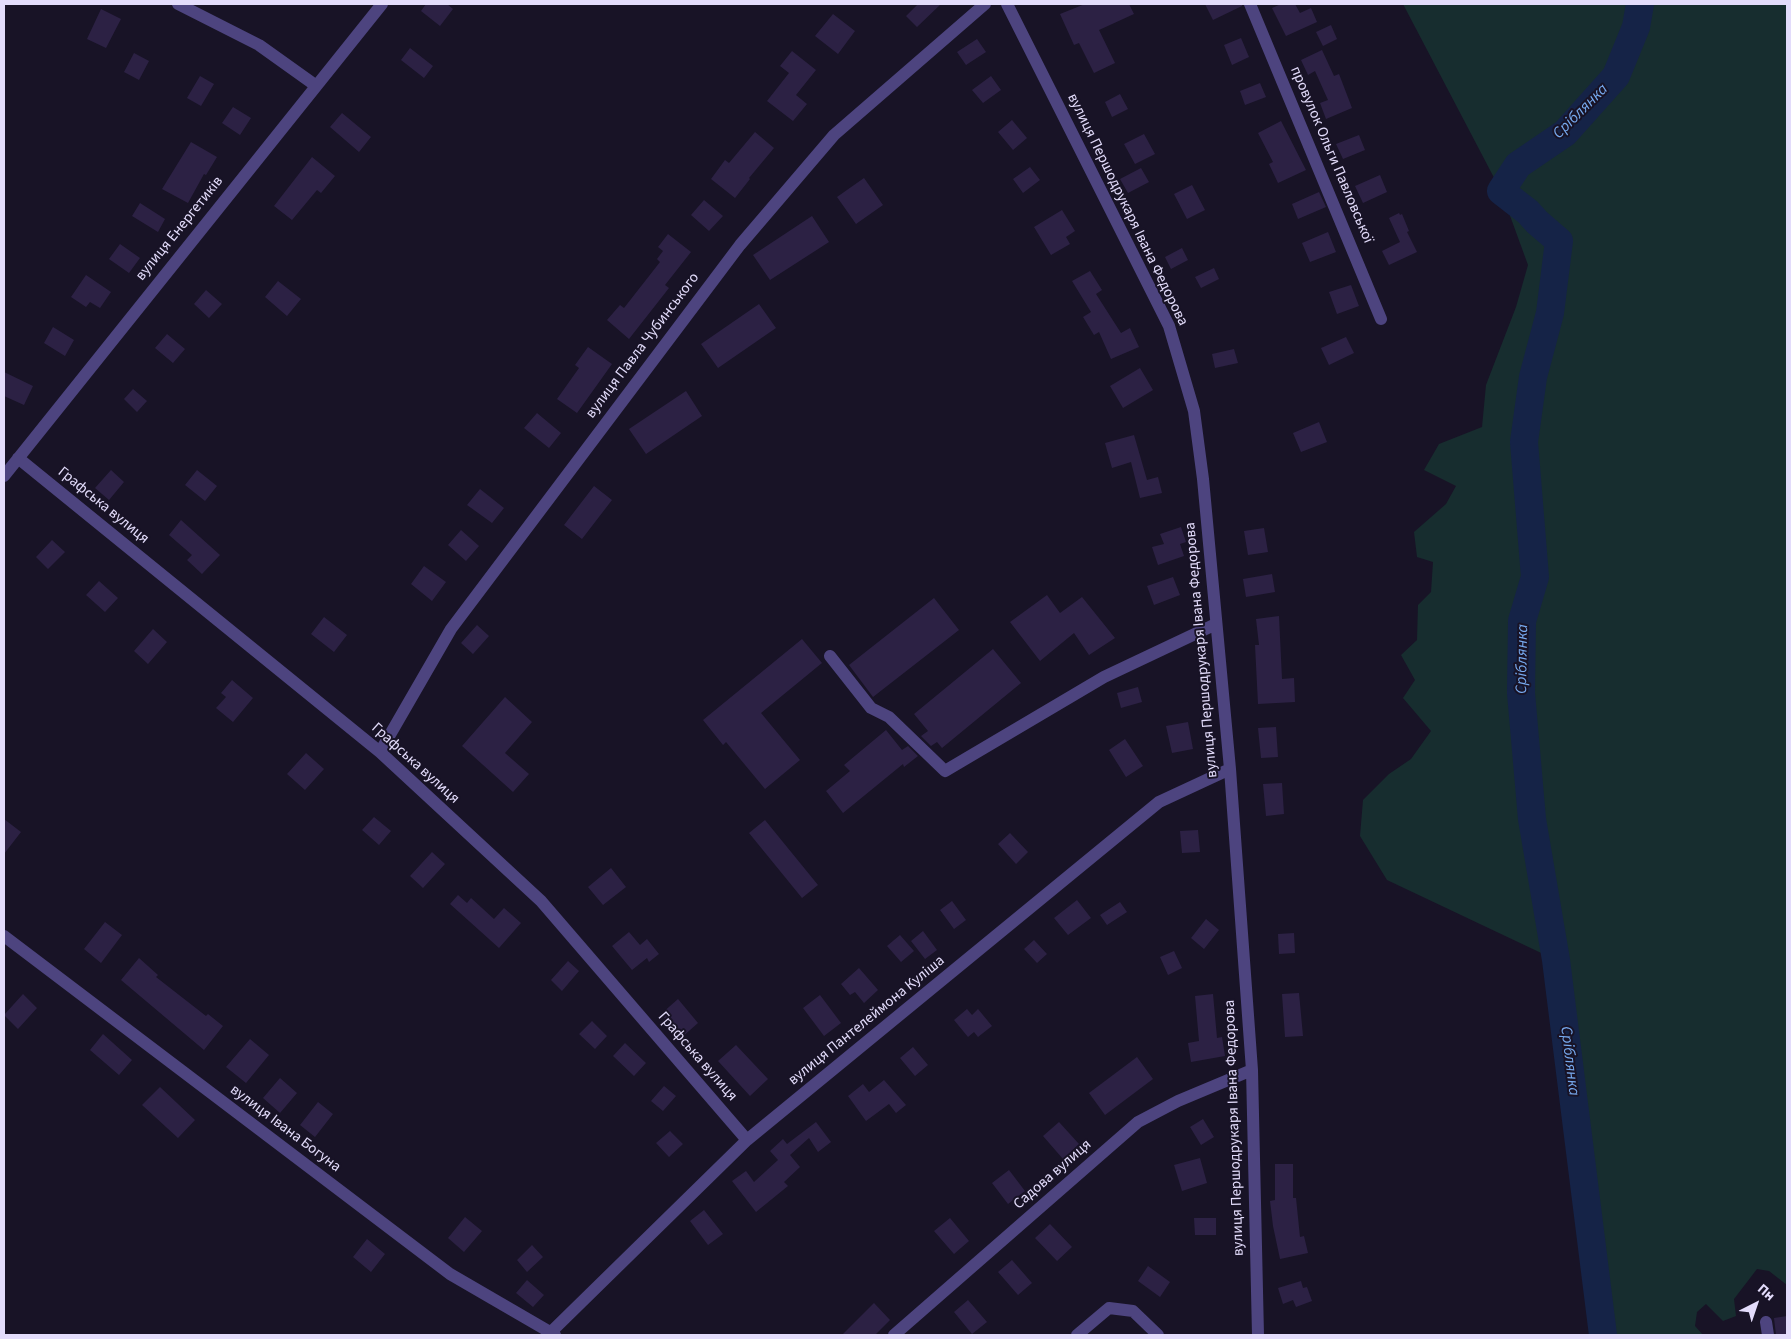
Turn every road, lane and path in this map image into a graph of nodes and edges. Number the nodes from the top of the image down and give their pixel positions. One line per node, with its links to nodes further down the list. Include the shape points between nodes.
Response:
1 (178, 4): 6 (street, via 259,45)
2 (382, 4): 6 (street, вулиця Енергетиків)
3 (984, 4): 12 (street, вулиця Павла Чубинського, via 834,135 740,245 451,629)
4 (1007, 4): 10 (street, вулиця Першодрукаря Івана Федорова, via 1169,326 1194,411)
5 (1250, 4): 7 (street, провулок Ольги Павловської)
6 (315, 86): 8 (street, вулиця Енергетиків)
7 (1381, 319)
8 (18, 458): 9 (street, вулиця Енергетиків); 12 (street, Графська вулиця)
9 (4, 476)
10 (1216, 624): 11 (street, via 1104,677 944,771 889,717 871,708); 13 (street, вулиця Першодрукаря Івана Федорова)
11 (830, 656)
12 (380, 752): 16 (street, Графська вулиця, via 541,901)
13 (1230, 769): 15 (street, вулиця Першодрукаря Івана Федорова); 16 (street, вулиця Пантелеймона Куліша, via 1159,802)
14 (4, 936): 18 (street, вулиця Івана Богуна, via 450,1274)
15 (1252, 1070): 19 (street, Садова вулиця, via 1178,1101 1138,1122); 22 (street, вулиця Першодрукаря Івана Федорова)
16 (746, 1140): 18 (street, вулиця Пантелеймона Куліша)
17 (1766, 1322): 23 (street)
18 (553, 1334)
19 (894, 1335)
20 (1078, 1335): 21 (street, via 1109,1308 1133,1311)
21 (1158, 1335)
22 (1258, 1335)
23 (1768, 1335)

